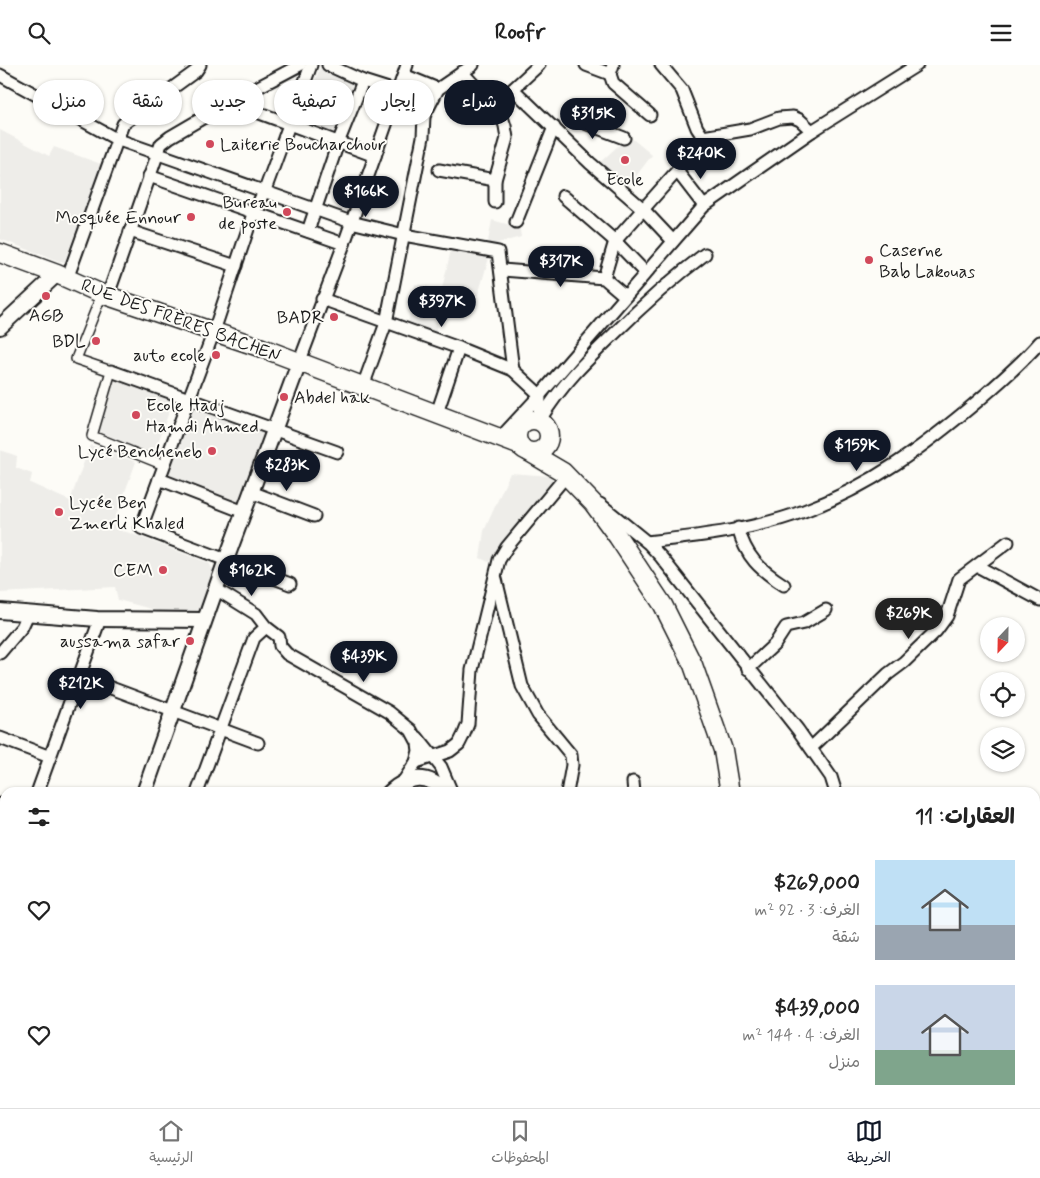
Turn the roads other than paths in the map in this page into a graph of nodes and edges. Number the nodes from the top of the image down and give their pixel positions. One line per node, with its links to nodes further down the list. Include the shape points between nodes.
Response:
1 (200, 65): 34 (street, via 123,124)
2 (300, 65): 17 (street)
3 (311, 65): 14 (street)
4 (328, 65): 16 (street)
5 (473, 65): 12 (street)
6 (539, 65): 18 (street)
7 (586, 65): 10 (street)
8 (661, 65): 32 (street, via 682,90)
9 (917, 65): 31 (street)
10 (611, 69): 22 (street, via 613,83)
11 (406, 70): 19 (street)
12 (462, 72): 15 (street); 19 (street)
13 (0, 75): 34 (street)
14 (306, 80)
15 (469, 80)
16 (363, 81): 35 (street)
17 (264, 84)
18 (515, 87)
19 (438, 89): 21 (street)
20 (515, 91): 30 (street)
21 (434, 97)
22 (650, 115)
23 (572, 118): 33 (street)
24 (192, 124): 36 (street, via 161,144)
25 (290, 125): 42 (street)
26 (293, 125): 35 (street)
27 (387, 125): 37 (street)
28 (424, 125): 53 (street)
29 (504, 125): 41 (street, via 507,138)
30 (554, 127): 47 (street); 50 (street)
31 (812, 131): 32 (street, via 793,117); 45 (street)
32 (703, 137): 39 (street)
33 (624, 138)
34 (116, 139): 36 (street); 62 (street)
35 (338, 143): 37 (street); 46 (street)
36 (158, 153): 40 (street); 42 (street)
37 (375, 156): 49 (street)
38 (439, 170): 41 (street)
39 (677, 171): 45 (street); 47 (street)
40 (149, 176): 48 (street); 51 (street)
41 (495, 180): 44 (street)
42 (265, 190): 46 (street); 48 (street)
43 (563, 196): 54 (street)
44 (495, 203)
45 (704, 206): 55 (street)
46 (316, 208): 49 (street); 52 (street)
47 (642, 208): 54 (street); 55 (street)
48 (254, 211): 52 (street); 59 (street)
49 (351, 222): 53 (street); 56 (street)
50 (516, 222)
51 (130, 231): 59 (street); 64 (street)
52 (308, 231): 56 (street)
53 (404, 235): 60 (street, via 498,252); 67 (street)
54 (615, 241): 61 (street); 63 (street)
55 (673, 241): 61 (street)
56 (344, 244): 66 (street)
57 (0, 253): 62 (main road, RUE DES FRÈRES BACHEN)
58 (705, 254): 79 (street, via 668,282 570,376 555,394)
59 (236, 266): 69 (street)
60 (502, 269): 63 (street); 73 (street)
61 (645, 272): 65 (street)
62 (62, 276): 64 (main road, RUE DES FRÈRES BACHEN); 68 (street)
63 (604, 278): 65 (street)
64 (105, 295): 69 (main road, RUE DES FRÈRES BACHEN); 74 (street, via 76,359)
65 (625, 296): 76 (street)
66 (322, 299): 67 (street); 72 (street)
67 (386, 323): 71 (street); 75 (street)
68 (0, 327)
69 (214, 331): 72 (main road, RUE DES FRÈRES BACHEN); 77 (street)
70 (1040, 342): 90 (street, via 995,387 922,448 834,499 781,519)
71 (459, 348): 73 (street); 78 (street)
72 (299, 363): 75 (main road, RUE DES FRÈRES BACHEN); 80 (street)
73 (513, 370): 76 (street)
74 (111, 371): 77 (street); 84 (street, via 92,436)
75 (363, 386): 78 (main road, RUE DES FRÈRES BACHEN)
76 (540, 395): 79 (street); 81 (street)
77 (188, 397): 80 (street); 84 (street)
78 (437, 413): 81 (main road, RUE DES FRÈRES BACHEN)
79 (544, 428): 82 (main road, via 544,448); 82 (main road, via 529,421 521,427 518,436); 85 (main road)
80 (274, 429): 83 (street); 87 (street)
81 (500, 438): 82 (main road, RUE DES FRÈRES BACHEN)
82 (525, 449): 85 (main road, RUE DES FRÈRES BACHEN)
83 (337, 452)
84 (164, 465): 86 (street)
85 (566, 476): 92 (street); 95 (street, via 507,547 499,560); 126 (main road, RUE DES FRÈRES BACHEN, via 593,503 618,537 677,629 723,750)
86 (159, 479): 88 (street); 93 (street, via 141,528)
87 (251, 492): 88 (street); 89 (street)
88 (244, 512): 93 (street)
89 (314, 516)
90 (738, 528): 92 (street); 97 (street, via 748,554 765,573)
91 (1008, 542): 94 (street)
92 (647, 543): 107 (street)
93 (226, 560): 96 (street); 98 (street)
94 (976, 566): 99 (street); 114 (street, via 959,579 943,624)
95 (496, 578): 116 (street, via 472,670 468,724 459,744); 125 (street, via 522,686 538,715 571,755)
96 (290, 584)
97 (784, 585)
98 (216, 589): 104 (street); 105 (street, via 256,615)
99 (1040, 600)
100 (826, 610): 107 (street, via 804,623 786,627 775,644)
101 (0, 611): 102 (street)
102 (28, 613): 103 (street); 106 (street, via 22,627)
103 (100, 619): 104 (street); 108 (street)
104 (204, 620): 109 (street)
105 (266, 627): 110 (street, via 254,637); 111 (street, via 279,637 280,646 287,653)
106 (0, 653)
107 (748, 669): 114 (street)
108 (79, 676): 109 (street); 115 (street)
109 (172, 710): 110 (street); 119 (street)
110 (220, 728): 113 (street); 120 (street)
111 (412, 730): 116 (street); 117 (street, via 418,743)
112 (0, 738): 115 (street)
113 (258, 743)
114 (811, 748): 127 (street)
115 (50, 757): 118 (street)
116 (433, 757): 117 (street); 124 (street)
117 (416, 762): 121 (street)
118 (39, 787)
119 (146, 787)
120 (199, 787)
121 (397, 787)
122 (400, 787): 123 (street, via 428,778)
123 (441, 787)
124 (449, 787)
125 (569, 787)
126 (729, 787)
127 (834, 787)

